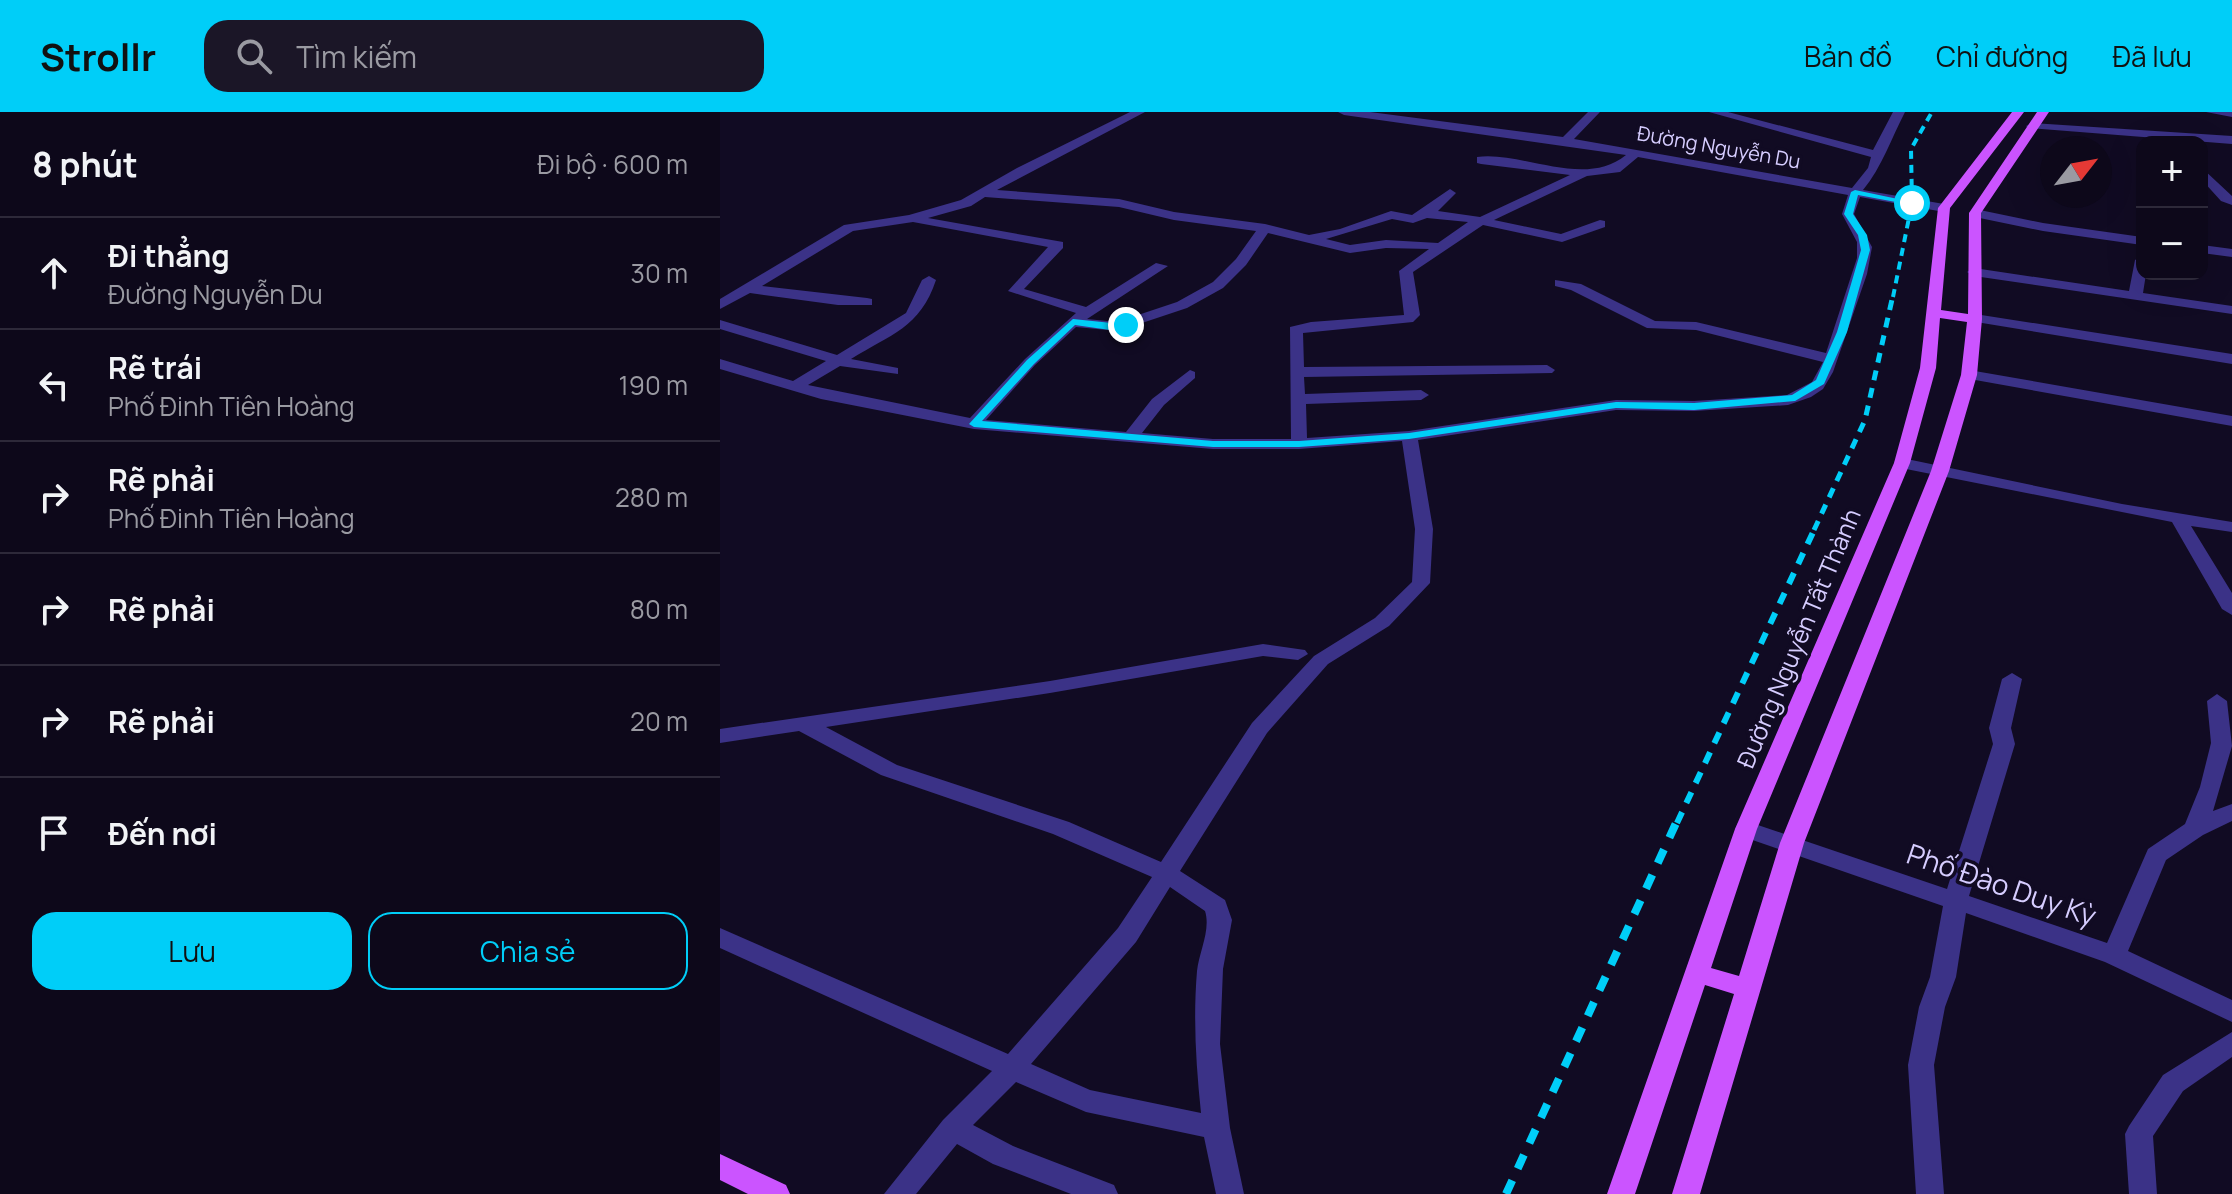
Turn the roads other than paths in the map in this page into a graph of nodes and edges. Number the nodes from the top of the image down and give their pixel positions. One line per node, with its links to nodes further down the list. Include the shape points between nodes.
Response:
1 (1139, 112): 19 (street)
2 (1344, 112): 12 (street, Đường Nguyễn Du)
3 (1594, 112): 12 (street)
4 (1715, 112): 14 (street)
5 (1899, 112): 14 (street)
6 (2212, 112): 7 (street)
7 (2232, 114)
8 (2026, 118): 9 (street); 22 (main road); 23 (main road)
9 (2158, 136)
10 (2208, 139): 11 (street)
11 (2232, 140)
12 (1566, 141): 13 (street, Đường Nguyễn Du)
13 (1637, 152): 16 (street, via 1616,169); 18 (street, Đường Nguyễn Du)
14 (1877, 155): 18 (street, via 1874,169)
15 (1481, 160): 16 (street)
16 (1584, 173): 26 (street)
17 (2208, 179): 21 (street)
18 (1855, 192): 22 (street, Đường Nguyễn Du); 50 (street, via 1848,214 1865,250)
19 (980, 193): 25 (street, via 966,203); 28 (street, via 1119,203)
20 (1450, 193): 24 (street)
21 (2232, 201)
22 (1944, 208): 45 (main road, Đường Nguyễn Tất Thành)
23 (1975, 213): 30 (street); 35 (main road)
24 (1426, 214): 26 (street); 29 (street, via 1413,219 1385,215 1343,232)
25 (910, 219): 39 (street, via 849,228); 44 (street, via 1058,245 1015,291)
26 (1481, 221): 27 (street, via 1562,238); 55 (street, via 1406,271 1413,306 1408,319 1295,330)
27 (1600, 224)
28 (1265, 228): 29 (street); 47 (street, via 1218,285 1182,305 1118,327)
29 (1302, 238): 31 (street, via 1350,249)
30 (2136, 240)
31 (1432, 245)
32 (2208, 250): 33 (street)
33 (2232, 253)
34 (1161, 266): 44 (street)
35 (1974, 272): 40 (street); 46 (main road)
36 (929, 280): 49 (street, via 911,316)
37 (2138, 280): 40 (street)
38 (1560, 283): 50 (street, via 1652,325 1696,326)
39 (752, 289): 41 (street); 42 (street)
40 (2135, 296): 43 (street)
41 (867, 302)
42 (720, 305)
43 (2232, 310)
44 (1087, 312): 47 (street)
45 (1933, 313): 46 (main road); 66 (main road, Đường Nguyễn Tất Thành, via 1928,368)
46 (1975, 318): 51 (street); 57 (main road)
47 (1073, 322): 62 (street)
48 (720, 324): 49 (street)
49 (838, 359): 54 (street); 58 (street)
50 (1830, 359): 63 (street, via 1820,381 1788,400 1616,405)
51 (2232, 359)
52 (720, 364): 58 (street)
53 (1547, 370): 55 (street)
54 (893, 371)
55 (1299, 372): 60 (street)
56 (1190, 375): 64 (street, via 1158,402)
57 (1969, 375): 61 (street); 67 (main road)
58 (794, 387): 62 (street)
59 (1421, 395): 60 (street)
60 (1299, 399): 65 (street)
61 (2232, 421)
62 (974, 424): 64 (street)
63 (1409, 436): 65 (street); 80 (street, via 1424,529 1421,583 1382,622 1321,660 1259,728)
64 (1130, 437): 65 (street)
65 (1299, 444)
66 (1902, 463): 67 (street); 77 (main road, Đường Nguyễn Tất Thành)
67 (1940, 471): 68 (street); 79 (main road)
68 (2179, 520): 69 (street); 70 (street)
69 (2232, 527)
70 (2232, 609)
71 (1298, 654): 74 (street, via 1263,650)
72 (2012, 679): 81 (street, via 2000,728 2004,744)
73 (2217, 701): 78 (street, via 2222,743)
74 (801, 723): 75 (street); 80 (street, via 889,770 1061,828)
75 (720, 736)
76 (2232, 812): 78 (street)
77 (1746, 829): 79 (street, Phố Đào Duy Kỳ); 84 (main road, Đường Nguyễn Tất Thành)
78 (2195, 829): 83 (street, via 2156,855)
79 (1792, 843): 81 (street, Phố Đào Duy Kỳ); 85 (main road)
80 (1167, 874): 88 (street, via 1127,935); 90 (street, via 1216,906 1220,920 1210,969 1207,1044)
81 (1956, 899): 83 (street, Phố Đào Duy Kỳ); 98 (street, via 1921,1065)
82 (720, 937): 88 (street)
83 (2114, 955): 86 (street, Phố Đào Duy Kỳ)
84 (1696, 973): 85 (main road); 96 (main road, Đường Nguyễn Tất Thành)
85 (1748, 988): 97 (main road)
86 (2232, 1012)
87 (2232, 1043): 99 (street, via 2173,1083 2139,1134)
88 (1010, 1070): 89 (street); 90 (street, via 1086,1101)
89 (953, 1128): 93 (street); 94 (street, via 1003,1155)
90 (1216, 1128): 95 (street)
91 (720, 1166): 92 (main road)
92 (776, 1194)
93 (898, 1194)
94 (1104, 1194)
95 (1230, 1194)
96 (1621, 1194)
97 (1686, 1194)
98 (1930, 1194)
99 (2143, 1194)

